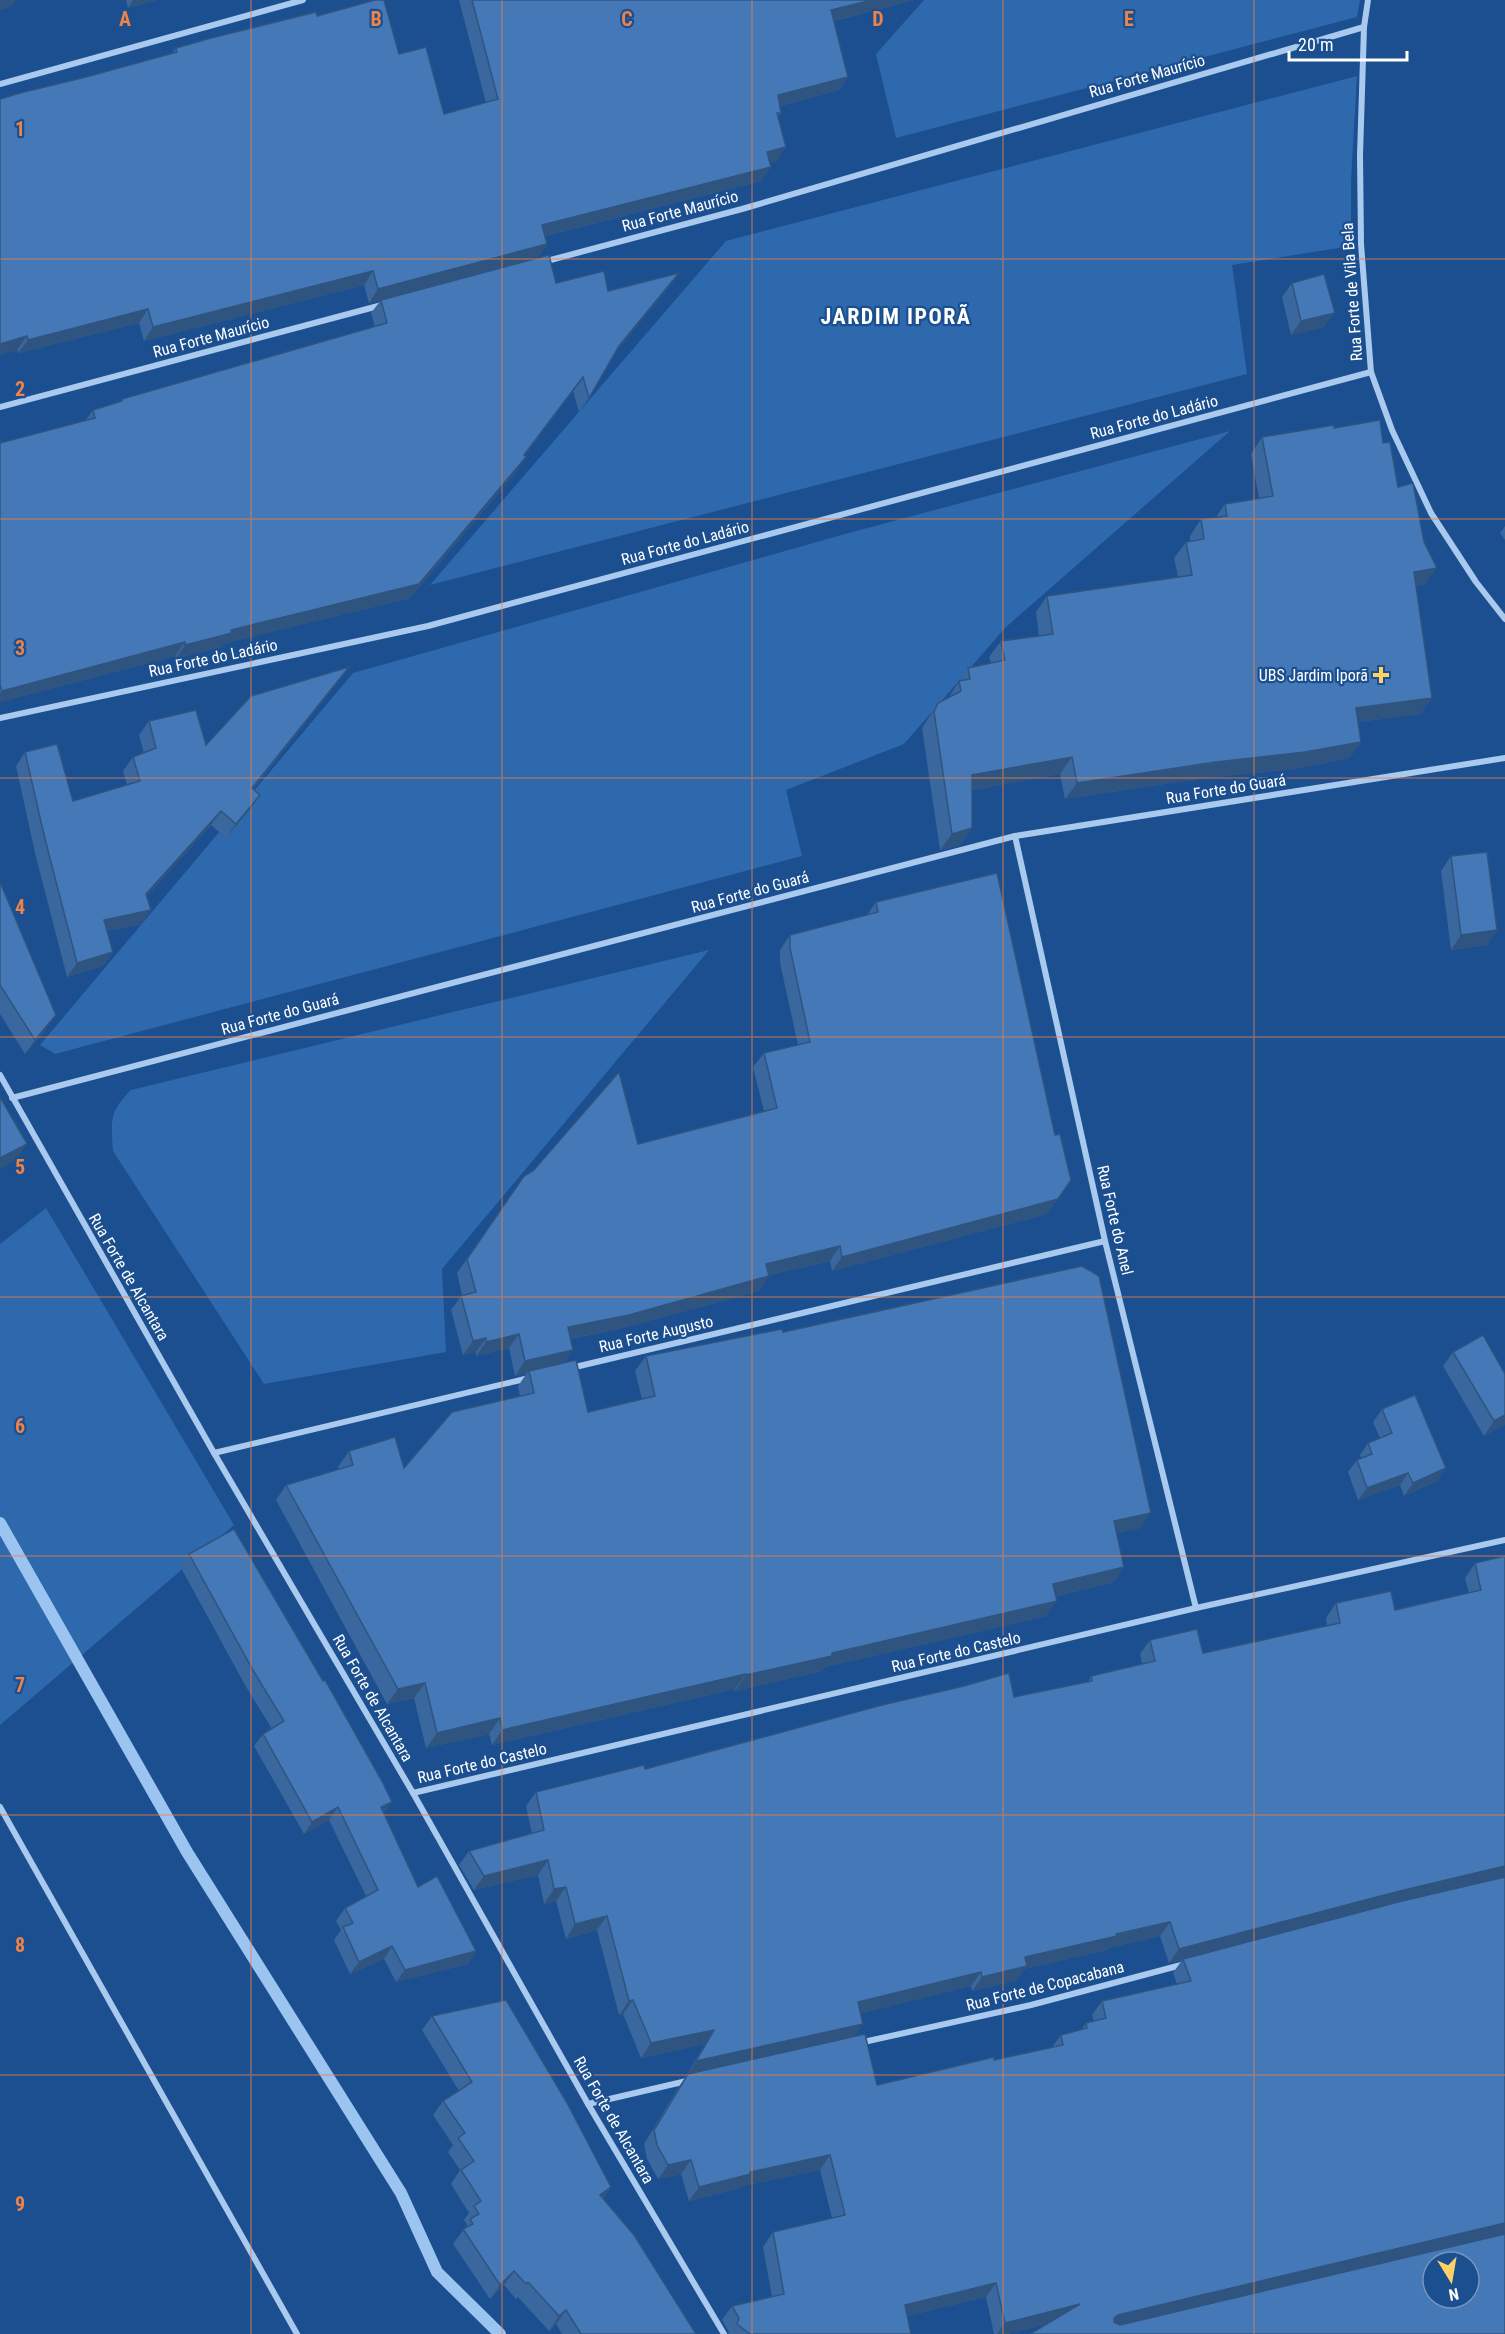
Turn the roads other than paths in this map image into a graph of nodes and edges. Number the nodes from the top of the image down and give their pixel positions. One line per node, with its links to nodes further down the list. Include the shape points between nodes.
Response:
1 (303, 0): 4 (street)
2 (1368, 0): 3 (street, Rua Forte de Vila Bela)
3 (1364, 27): 5 (street, Rua Forte Maurício, via 742,209); 7 (street, Rua Forte de Vila Bela, via 1361,244)
4 (0, 84)
5 (538, 263)
6 (391, 303): 8 (street, Rua Forte Maurício)
7 (1371, 372): 9 (street, Rua Forte de Vila Bela, via 1392,430 1431,513); 10 (street, Rua Forte do Ladário, via 428,626)
8 (0, 407)
9 (1505, 619)
10 (0, 718)
11 (1505, 758): 12 (street, Rua Forte do Guará)
12 (1015, 837): 14 (street, Rua Forte do Guará); 15 (street, Rua Forte do Anel)
13 (0, 1075): 14 (street, Rua Forte de Alcantara)
14 (12, 1098): 18 (street, Rua Forte de Alcantara)
15 (1105, 1241): 16 (street, Rua Forte Augusto); 20 (street, Rua Forte do Anel)
16 (561, 1371)
17 (538, 1376): 18 (street)
18 (214, 1454): 21 (street, Rua Forte de Alcantara)
19 (1505, 1540): 20 (street, Rua Forte do Castelo)
20 (1196, 1608): 21 (street, Rua Forte do Castelo)
21 (413, 1793): 26 (street, Rua Forte de Alcantara)
22 (0, 1807): 27 (street)
23 (1188, 1963): 24 (street, Rua Forte de Copacabana, via 1031,2005)
24 (856, 2043)
25 (693, 2079): 26 (street)
26 (588, 2104): 28 (street, Rua Forte de Alcantara)
27 (297, 2334)
28 (723, 2334)

